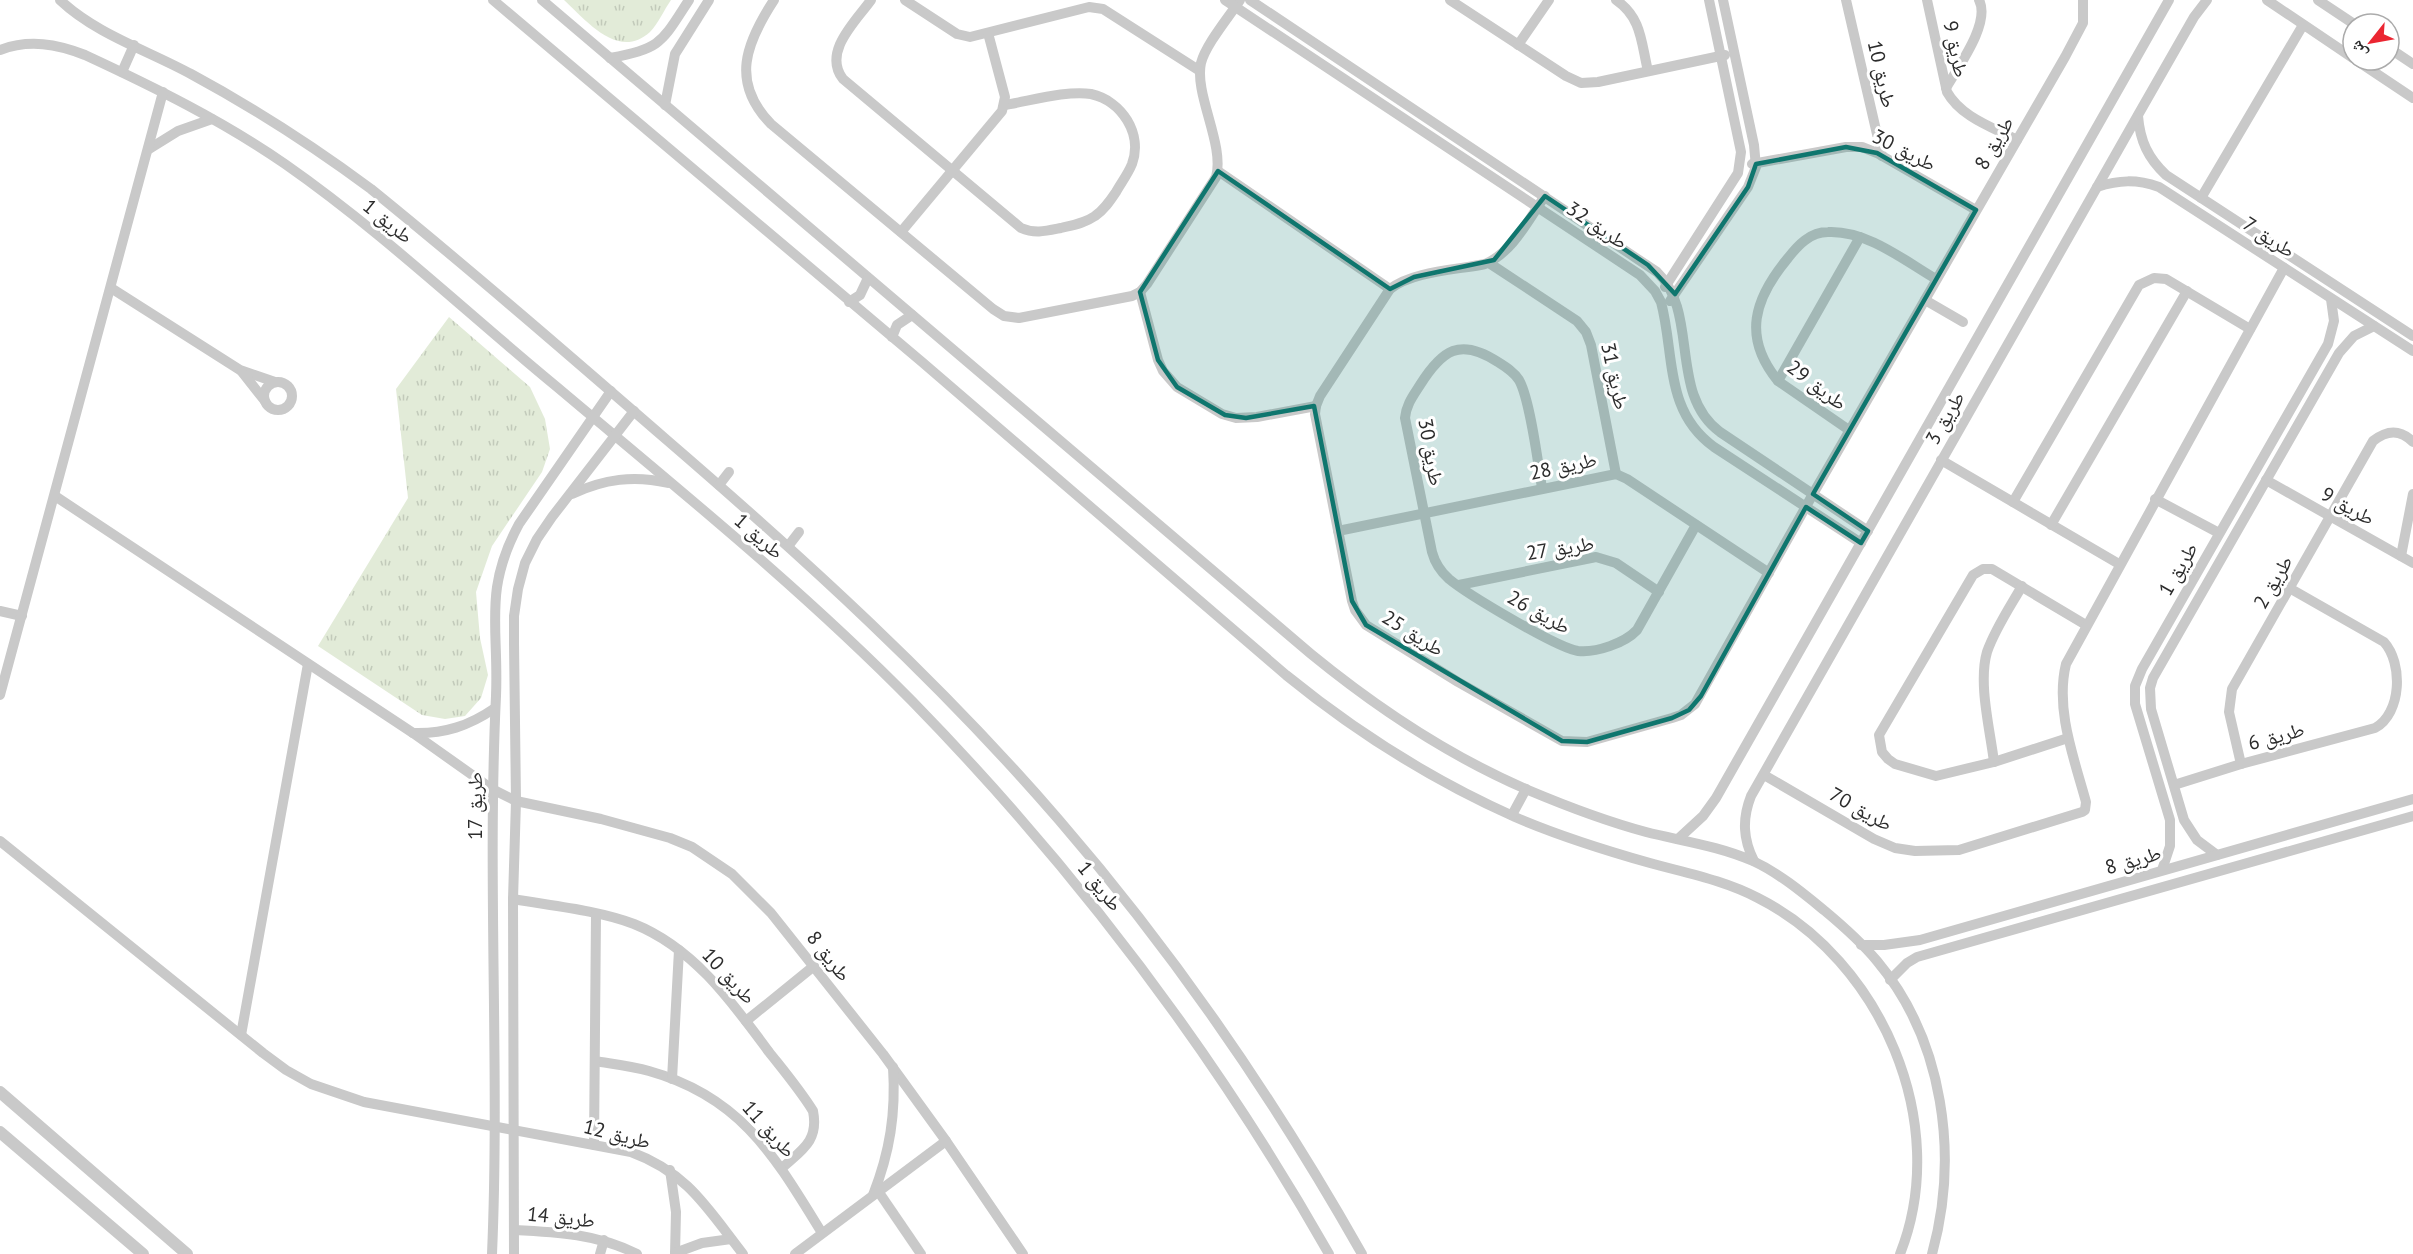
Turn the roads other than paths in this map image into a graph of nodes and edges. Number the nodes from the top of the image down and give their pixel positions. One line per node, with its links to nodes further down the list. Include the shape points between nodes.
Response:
1 (60, 0): 28 (street, طريق 1, via 91,23)
2 (493, 0): 73 (street)
3 (542, 0): 34 (street)
4 (689, 0): 34 (street, via 657,44)
5 (709, 0): 42 (street, via 675,54)
6 (774, 0): 58 (street, via 747,50 746,74 759,111)
7 (871, 0): 51 (street, via 839,45 839,74)
8 (904, 0): 27 (street, via 957,34 970,37)
9 (1225, 0): 24 (street, طريق 32)
10 (1250, 0): 54 (street, طريق 32)
11 (1549, 0): 29 (street)
12 (1616, 0): 36 (street, via 1635,17)
13 (1709, 0): 33 (street)
14 (1723, 0): 32 (street)
15 (1846, 0): 48 (street, طريق 10)
16 (1927, 0): 39 (street, طريق 9)
17 (1978, 0): 39 (street, via 1980,28)
18 (2084, 0): 46 (street, طريق 8, via 2085,14 2079,31)
19 (2169, 0): 112 (street, طريق 3)
20 (2207, 0): 44 (street, طريق 3)
21 (2266, 0): 26 (street)
22 (2318, 0): 25 (street)
23 (1455, 1): 29 (street)
24 (1238, 3): 35 (street, via 1203,57); 56 (street, طريق 32)
25 (2341, 15)
26 (2303, 25): 31 (street); 55 (street)
27 (988, 33): 35 (street, via 1096,8 1110,12); 43 (street)
28 (134, 45): 37 (street); 85 (street, طريق 1, via 235,98 343,168)
29 (1518, 45): 36 (street, via 1581,83)
30 (0, 50): 37 (street, طريق 1, via 16,45 51,44)
31 (2341, 50)
32 (1734, 53): 33 (street); 49 (street)
33 (1721, 56): 36 (street); 50 (street, via 1741,152)
34 (610, 58): 42 (street)
35 (1200, 71): 52 (street)
36 (1648, 71)
37 (122, 72): 40 (street, طريق 1)
38 (2374, 72): 41 (street)
39 (1946, 88): 46 (street, طريق 9, via 1958,108)
40 (163, 92): 45 (street, طريق 1); 47 (street)
41 (2413, 98)
42 (665, 105): 62 (street)
43 (1005, 105): 51 (street); 51 (street, via 1090,94 1122,112 1134,134 1134,154 1128,172 1103,210 1084,222 1029,232 1014,224)
44 (2138, 115): 53 (street, طريق 3); 55 (street, طريق 7, via 2139,132 2154,163)
45 (212, 119): 47 (street, via 178,131); 89 (street, طريق 1, via 286,165 358,219)
46 (2017, 140): 57 (street, طريق 8)
47 (149, 149): 65 (street)
48 (1882, 156): 49 (street, طريق 30, via 1862,147 1846,147); 57 (street, طريق 30)
49 (1756, 164): 50 (street, طريق 30); 69 (street, via 1748,186)
50 (1740, 166): 64 (street)
51 (952, 171): 58 (street)
52 (1218, 171): 66 (street); 68 (street)
53 (2097, 187): 61 (street, طريق 7, via 2127,180 2159,187); 93 (street, طريق 3)
54 (1545, 196): 56 (street); 64 (street, طريق 32, via 1648,265)
55 (2201, 198): 79 (street, طريق 7)
56 (1537, 207): 60 (street, via 1509,247); 70 (street, طريق 32, via 1640,275)
57 (1976, 210): 63 (street, طريق 8)
58 (901, 232): 68 (street, via 993,309 1011,318)
59 (1860, 237): 63 (street, طريق 29); 83 (street); 83 (street, طريق 29, via 1832,231 1804,240 1761,298 1755,331 1764,360)
60 (1489, 263): 66 (street, via 1414,277); 95 (street, طريق 31, via 1577,321 1586,332)
61 (2284, 268): 71 (street, طريق 7); 78 (street)
62 (868, 278): 73 (street, via 860,295); 75 (street)
63 (1936, 279): 72 (street, طريق 8)
64 (1667, 283): 69 (street, طريق 32); 70 (street)
65 (111, 288): 82 (street); 103 (street)
66 (1390, 289): 87 (street)
67 (2187, 291): 78 (street); 105 (street, via 2160,278 2139,285); 110 (street)
68 (1140, 292): 87 (street, via 1158,360 1177,387 1221,414 1236,418)
69 (1674, 296): 74 (street); 100 (street, طريق 32, via 1693,395 1703,416 1720,432)
70 (1658, 297): 74 (street, طريق 32)
71 (2331, 299): 77 (street, طريق 7); 114 (street, طريق 1, via 2334,321 2328,344)
72 (1925, 300): 76 (street); 90 (street, طريق 8)
73 (849, 302): 80 (street)
74 (1663, 311): 106 (street, طريق 32, via 1678,398 1688,421 1714,447)
75 (912, 315): 80 (street, via 897,325); 138 (street, via 1329,669 1424,735)
76 (1963, 322)
77 (2374, 326): 81 (street, طريق 7); 96 (street, طريق 1, via 2354,336 2339,353)
78 (2250, 329): 104 (street)
79 (2413, 336)
80 (892, 337): 141 (street, via 1306,692 1415,766)
81 (2413, 351)
82 (240, 370): 84 (street); 86 (street)
83 (1778, 381): 90 (street, طريق 29)
84 (275, 382): 86 (street, via 266,389); 86 (street, via 291,390 289,406 274,410)
85 (610, 391): 88 (street, طريق 1); 89 (street, طريق 17)
86 (265, 401)
87 (1316, 406): 111 (street, طريق 25)
88 (634, 411): 91 (street, طريق 17); 98 (street, طريق 1)
89 (593, 418): 91 (street, طريق 1); 130 (street, طريق 17, via 519,524 500,565 494,610)
90 (1849, 430): 100 (street, طريق 8)
91 (615, 436): 97 (street, طريق 1); 102 (street, طريق 17)
92 (2413, 442): 108 (street, طريق 2, via 2390,432 2373,441)
93 (1941, 460): 105 (street); 135 (street, طريق 3)
94 (729, 472): 98 (street)
95 (1616, 474): 99 (street, طريق 28); 109 (street, طريق 28)
96 (2266, 480): 108 (street, طريق 9); 136 (street, طريق 1, via 2153,678 2151,709)
97 (671, 484): 102 (street, via 630,478 599,483); 183 (street, طريق 1, via 818,612 911,700 1043,845 1143,969 1225,1085)
98 (719, 485): 116 (street, طريق 1)
99 (1542, 488): 107 (street, طريق 28); 107 (street, طريق 30, via 1518,378 1486,354 1458,349 1437,360 1406,411)
100 (1813, 494): 106 (street, طريق 25); 112 (street, طريق 32)
101 (2413, 494): 117 (street)
102 (569, 495): 140 (street, طريق 17, via 537,539 518,589 514,634)
103 (55, 496): 126 (street); 128 (street, طريق 8)
104 (2155, 499): 114 (street); 119 (street)
105 (2013, 502): 110 (street)
106 (1806, 507): 115 (street, طريق 32); 120 (street, طريق 25)
107 (1423, 513): 111 (street, طريق 28); 121 (street, طريق 26, via 1434,559)
108 (2330, 516): 117 (street, طريق 9); 123 (street, طريق 2)
109 (1696, 525): 120 (street, طريق 28); 124 (street, طريق 26)
110 (2051, 525): 119 (street)
111 (1338, 531): 120 (street, طريق 25, via 1352,602 1366,625 1519,718 1570,743 1609,736 1689,710 1701,696)
112 (1868, 531): 115 (street, طريق 3)
113 (799, 532): 116 (street)
114 (2219, 533): 147 (street, طريق 1, via 2135,686 2135,704 2170,820 2170,846)
115 (1860, 543): 143 (street, طريق 3, via 1716,798)
116 (789, 545): 184 (street, طريق 1, via 938,689 1097,865 1174,963 1269,1099)
117 (2401, 556): 118 (street, طريق 9)
118 (2413, 563)
119 (2119, 564): 127 (street)
120 (1769, 573)
121 (1458, 585): 124 (street, طريق 27, via 1596,557 1616,563); 124 (street, طريق 26, via 1564,647 1584,651 1634,634)
122 (2022, 586): 127 (street); 133 (street, via 1992,640 1985,662); 133 (street, via 1992,569 1973,575 1879,735 1882,752 1888,759 1921,773 1936,776)
123 (2291, 589): 134 (street, طريق 2, via 2232,689 2229,709); 134 (street, طريق 6, via 2384,642 2397,667 2393,707 2386,720 2375,728)
124 (1659, 592)
125 (0, 611): 126 (street)
126 (22, 616): 129 (street)
127 (2086, 625): 132 (street, via 2063,675)
128 (308, 664): 131 (street, طريق 8); 155 (street)
129 (0, 695)
130 (495, 708): 131 (street, via 456,729); 137 (street, طريق 17)
131 (412, 733): 137 (street, طريق 8)
132 (2068, 738): 133 (street); 135 (street, طريق 70, via 2085,810 1959,850 1895,848)
133 (1994, 762)
134 (2241, 764): 136 (street, طريق 6)
135 (1764, 775): 146 (street, طريق 3, via 1751,796 1745,818 1746,841)
136 (2174, 785): 145 (street, طريق 1, via 2190,831)
137 (492, 789): 140 (street, طريق 8); 160 (street, طريق 17)
138 (1526, 789): 141 (street); 143 (street, via 1615,823)
139 (2413, 799): 145 (street, طريق 8)
140 (516, 801): 148 (street, طريق 17); 152 (street, طريق 8, via 635,828 692,848 744,885)
141 (1512, 815): 185 (street, via 1601,849 1732,886 1758,898 1806,930 1845,969 1888,1033 1911,1100 1916,1175)
142 (2413, 816): 153 (street, طريق 8, via 1928,954 1907,963)
143 (1678, 839): 146 (street)
144 (0, 841): 155 (street, طريق 12)
145 (2217, 855): 147 (street, طريق 8)
146 (1754, 861): 150 (street, via 1811,899)
147 (2162, 870): 150 (street, طريق 8, via 1920,940)
148 (513, 899): 149 (street, طريق 10); 161 (street, طريق 17)
149 (596, 914): 151 (street, طريق 10, via 633,924); 156 (street)
150 (1862, 945): 153 (street)
151 (680, 950): 154 (street, طريق 10); 158 (street)
152 (814, 966): 154 (street); 157 (street, طريق 8)
153 (1890, 980): 186 (street, via 1924,1045 1940,1099 1944,1187)
154 (746, 1020): 165 (street, طريق 10, via 813,1111 816,1122 808,1144)
155 (241, 1035): 160 (street, طريق 12, via 286,1070 337,1094)
156 (595, 1061): 158 (street, طريق 11); 164 (street)
157 (892, 1067): 163 (street, طريق 8); 167 (street, via 894,1119)
158 (672, 1078): 165 (street, طريق 11, via 735,1115)
159 (0, 1092): 173 (street)
160 (495, 1126): 161 (street, طريق 12); 174 (street, طريق 17)
161 (515, 1130): 164 (street, طريق 12); 168 (street, طريق 17)
162 (0, 1132): 172 (street)
163 (946, 1141): 167 (street); 182 (street, طريق 8)
164 (594, 1145): 166 (street, طريق 12, via 631,1152)
165 (782, 1168): 169 (street, طريق 11)
166 (670, 1170): 170 (street, طريق 12, via 697,1194); 178 (street, via 676,1212)
167 (875, 1193): 169 (street); 181 (street)
168 (514, 1230): 171 (street, طريق 14, via 573,1233); 175 (street, طريق 17)
169 (822, 1233): 180 (street)
170 (731, 1239): 178 (street, via 702,1243); 179 (street, طريق 12)
171 (604, 1240): 176 (street); 177 (street, طريق 14)
172 (142, 1254)
173 (187, 1254)
174 (492, 1254)
175 (514, 1254)
176 (600, 1254)
177 (637, 1254)
178 (675, 1254)
179 (743, 1254)
180 (795, 1254)
181 (921, 1254)
182 (1023, 1254)
183 (1329, 1254)
184 (1362, 1254)
185 (1900, 1254)
186 (1932, 1254)

